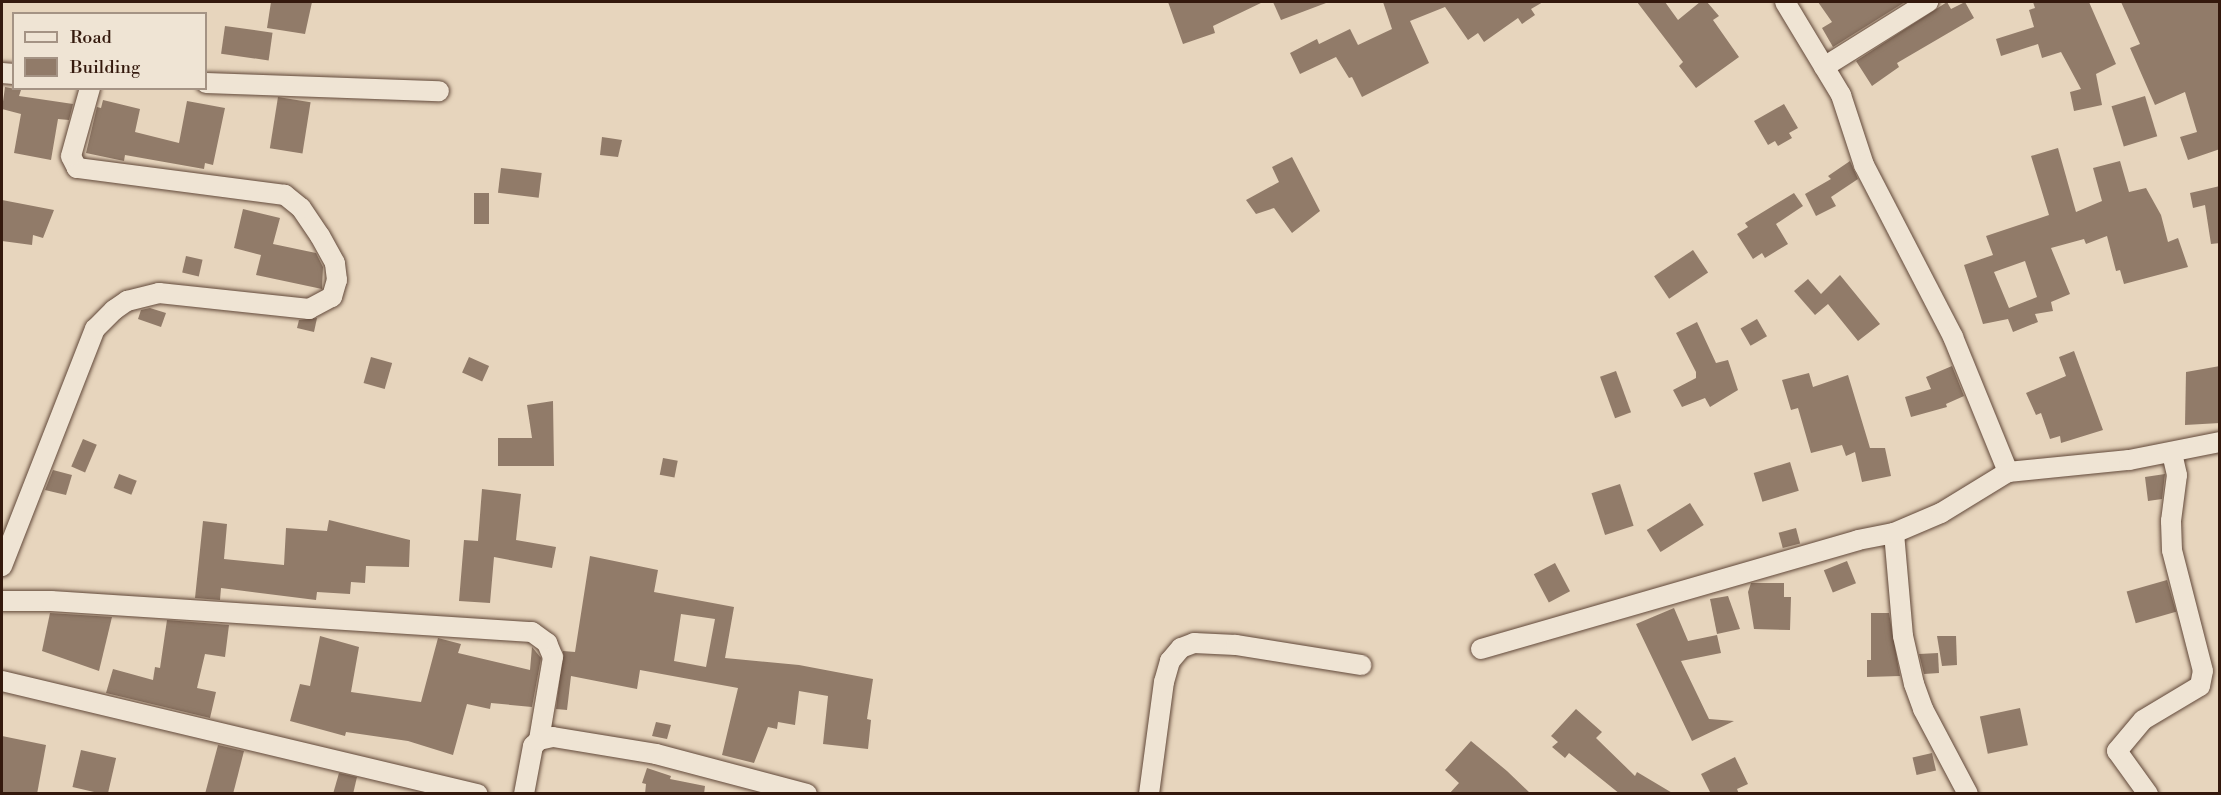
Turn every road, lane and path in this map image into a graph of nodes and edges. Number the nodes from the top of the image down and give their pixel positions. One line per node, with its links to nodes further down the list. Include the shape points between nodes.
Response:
1 (1785, 2): 3 (street)
2 (1928, 2): 3 (street)
3 (1824, 67): 9 (street, via 1841,95 1864,165 1953,337)
4 (207, 83): 6 (street)
5 (89, 90): 11 (street, via 71,156 77,168 285,195 301,208 320,236 334,263 337,279 332,297 309,309 159,292 127,301 114,310 95,329)
6 (439, 91)
7 (2220, 442): 8 (street)
8 (2172, 453): 9 (street); 22 (street, via 2177,475 2172,550 2203,670 2200,686 2143,720 2117,751)
9 (2008, 472): 10 (street, via 1941,513)
10 (1894, 533): 13 (street); 21 (street, via 1903,636 1914,684)
11 (2, 566)
12 (2, 602): 16 (street, via 51,601 532,632 547,643 553,657)
13 (1480, 649)
14 (1361, 664): 20 (street, via 1236,645 1194,644 1181,648 1170,661 1164,682)
15 (2, 681): 17 (street)
16 (539, 740): 18 (street, via 529,758); 19 (street, via 553,736 656,754)
17 (478, 794)
18 (524, 794)
19 (807, 794)
20 (1149, 794)
21 (1968, 794)
22 (2148, 794)

